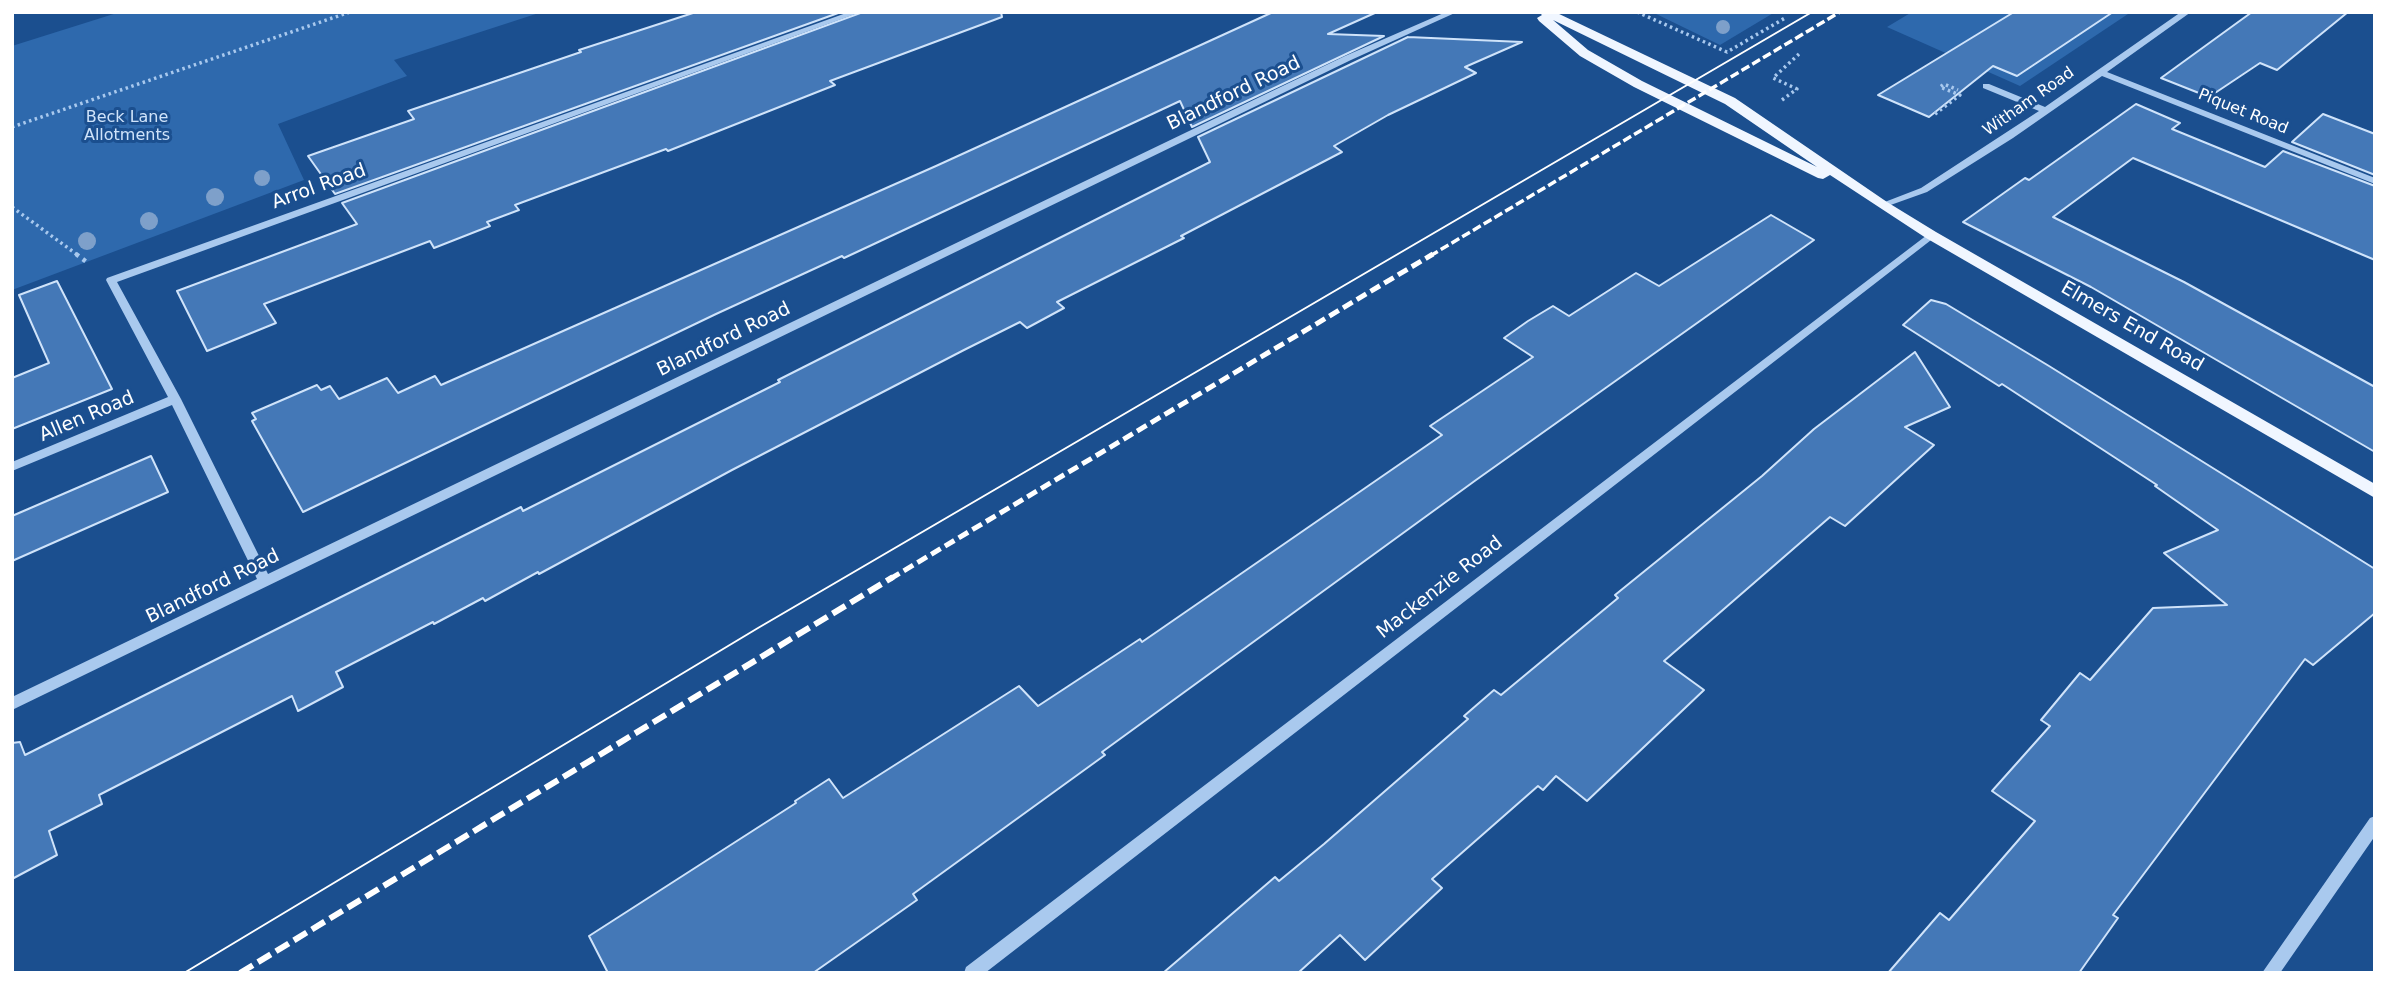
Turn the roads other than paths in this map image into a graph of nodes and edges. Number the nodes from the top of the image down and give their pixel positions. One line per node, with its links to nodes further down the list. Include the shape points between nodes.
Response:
1 (857, 12): 12 (street, Arrol Road, via 111,280)
2 (1453, 12): 15 (street, Blandford Road, via 1323,70)
3 (1536, 12): 10 (main road, Elmers End Road, via 1584,53 1638,84)
4 (1545, 12): 10 (main road, Elmers End Road, via 1730,101)
5 (2186, 12): 6 (street, Witham Road)
6 (2100, 72): 8 (street, Witham Road); 9 (street, Piquet Road)
7 (1986, 86): 8 (street)
8 (2044, 110): 10 (street, Witham Road, via 1924,190)
9 (2375, 181)
10 (1876, 201): 11 (main road, Elmers End Road)
11 (1931, 235): 14 (main road, Elmers End Road); 18 (street, Mackenzie Road)
12 (175, 399): 13 (street, Allen Road); 15 (street)
13 (12, 467)
14 (2375, 492)
15 (265, 582): 16 (street, Blandford Road)
16 (12, 704)
17 (2375, 824): 19 (street)
18 (972, 973)
19 (2270, 973)

